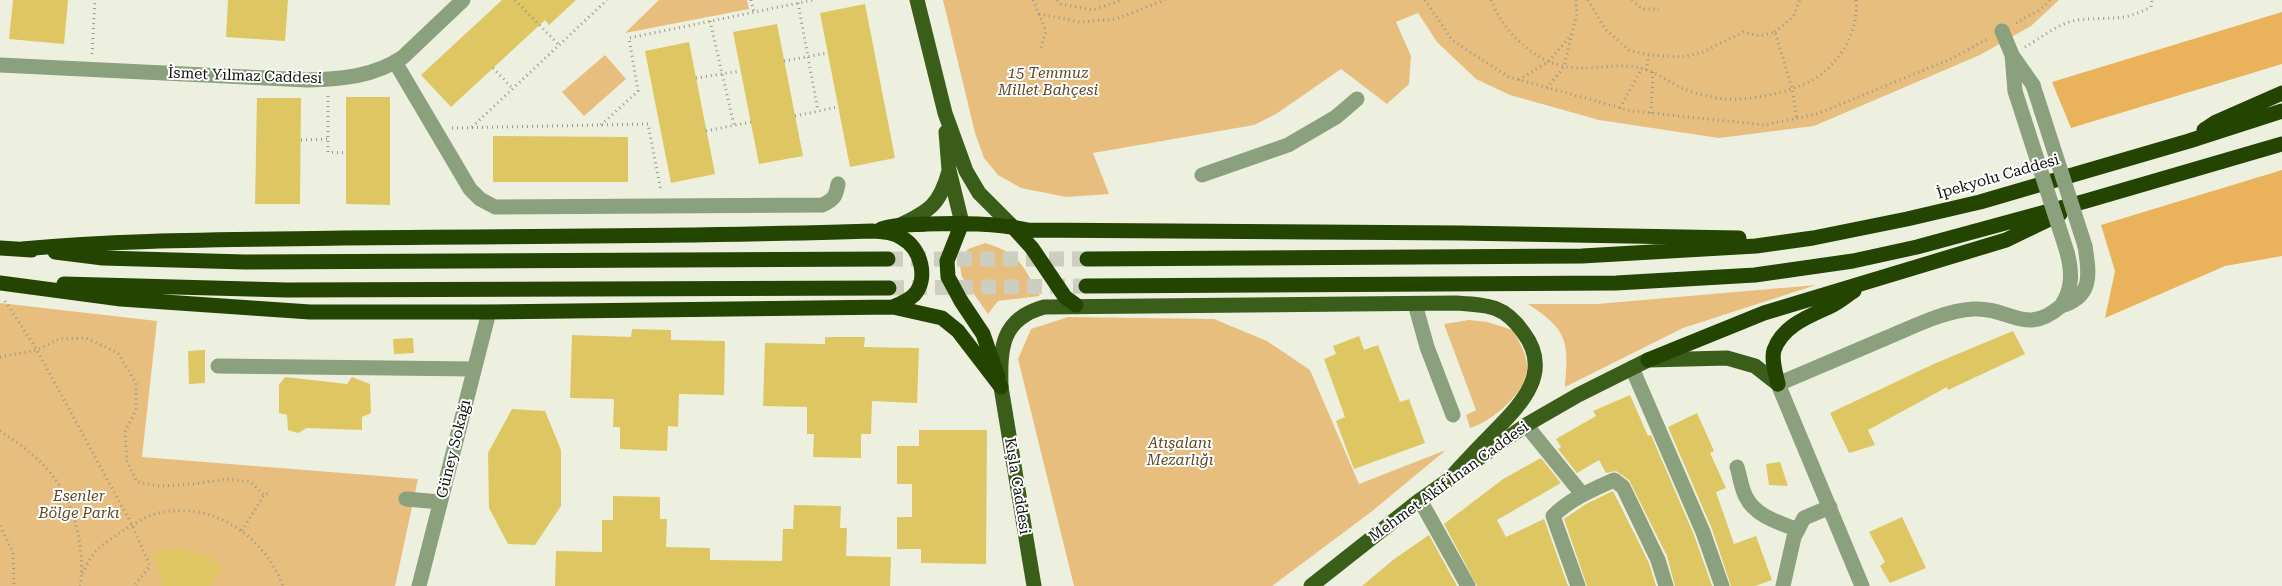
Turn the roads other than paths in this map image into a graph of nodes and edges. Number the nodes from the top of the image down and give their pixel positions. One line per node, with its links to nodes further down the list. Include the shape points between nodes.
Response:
1 (463, 0): 5 (street, İsmet Yılmaz Caddesi)
2 (917, 0): 10 (main road)
3 (2002, 31): 4 (street)
4 (2012, 55): 32 (street, bridge, via 2015,91 2067,252 2071,276 2068,296); 32 (street, bridge, via 2033,86 2085,246 2089,274 2083,293 2074,302)
5 (395, 62): 6 (street, İsmet Yılmaz Caddesi, via 362,76 307,80); 15 (street, via 470,189 495,208 822,204 836,196)
6 (0, 65)
7 (2282, 93): 11 (highway, via 2216,122)
8 (1357, 99): 14 (street, via 1336,117 1288,145)
9 (2282, 111): 11 (highway, İpekyolu Caddesi)
10 (945, 113): 13 (main road); 19 (main road, via 966,171 979,193)
11 (2189, 141): 21 (highway, İpekyolu Caddesi, via 1980,202)
12 (2282, 144): 16 (highway)
13 (949, 170): 17 (main road, via 936,203 921,216); 18 (main road)
14 (1202, 175)
15 (838, 184)
16 (2086, 201): 27 (highway, via 2006,240); 28 (highway, via 1917,247 1853,261 1755,275 1616,283)
17 (900, 224): 18 (highway); 20 (highway)
18 (962, 224): 19 (highway); 40 (highway, via 947,261 948,277 983,334)
19 (1012, 226): 21 (highway, via 1028,230); 31 (highway, via 1032,248 1065,296)
20 (872, 232): 23 (highway, via 85,243); 33 (highway, via 893,233 917,251 922,280 919,288 913,296)
21 (1814, 238): 25 (highway, via 1714,250 1582,256)
22 (0, 248): 23 (highway)
23 (22, 249): 24 (highway, via 103,258 245,262)
24 (888, 259)
25 (1087, 259)
26 (0, 282): 29 (highway, via 286,290); 34 (highway, via 121,299 310,312)
27 (1868, 282): 35 (highway, via 1764,313); 39 (highway, via 1833,305 1800,320 1784,335 1774,350)
28 (1086, 286)
29 (889, 288)
30 (1415, 304): 31 (main road, Kışla Caddesi); 41 (street, via 1427,347); 44 (main road, Kışla Caddesi, via 1456,303 1500,308 1514,319 1531,342 1535,362 1533,384 1517,408)
31 (1076, 305): 40 (main road, Kışla Caddesi, via 1044,306 1026,312 1011,325 1000,355)
32 (2062, 306): 39 (street, via 2048,317 2031,321 1973,309 1938,317)
33 (893, 307): 34 (highway); 40 (highway, via 942,318 958,332)
34 (489, 312): 38 (street, Güney Sokağı)
35 (1648, 360): 37 (main road, Mehmet Akif İnan Caddesi); 39 (main road, via 1727,358 1755,366)
36 (218, 366): 38 (street)
37 (1632, 368): 42 (main road, Mehmet Akif İnan Caddesi); 57 (street, via 1703,532)
38 (474, 369): 48 (street, Güney Sokağı)
39 (1778, 384): 49 (street)
40 (1001, 387): 52 (main road, Kışla Caddesi)
41 (1453, 415)
42 (1526, 425): 44 (main road, Mehmet Akif İnan Caddesi); 45 (street)
43 (1737, 467): 50 (street, via 1746,496 1755,509)
44 (1453, 475): 47 (main road, Mehmet Akif İnan Caddesi)
45 (1582, 494): 55 (street, via 1553,516); 56 (street, via 1614,480 1623,487 1658,560)
46 (406, 499): 48 (street)
47 (1420, 500): 53 (main road, Mehmet Akif İnan Caddesi); 54 (street)
48 (440, 502): 51 (street, Güney Sokağı)
49 (1830, 507): 50 (street, via 1804,518); 59 (street)
50 (1798, 530): 58 (street)
51 (419, 586)
52 (1034, 586)
53 (1311, 586)
54 (1468, 586)
55 (1578, 586)
56 (1666, 586)
57 (1722, 586)
58 (1784, 586)
59 (1862, 586)

